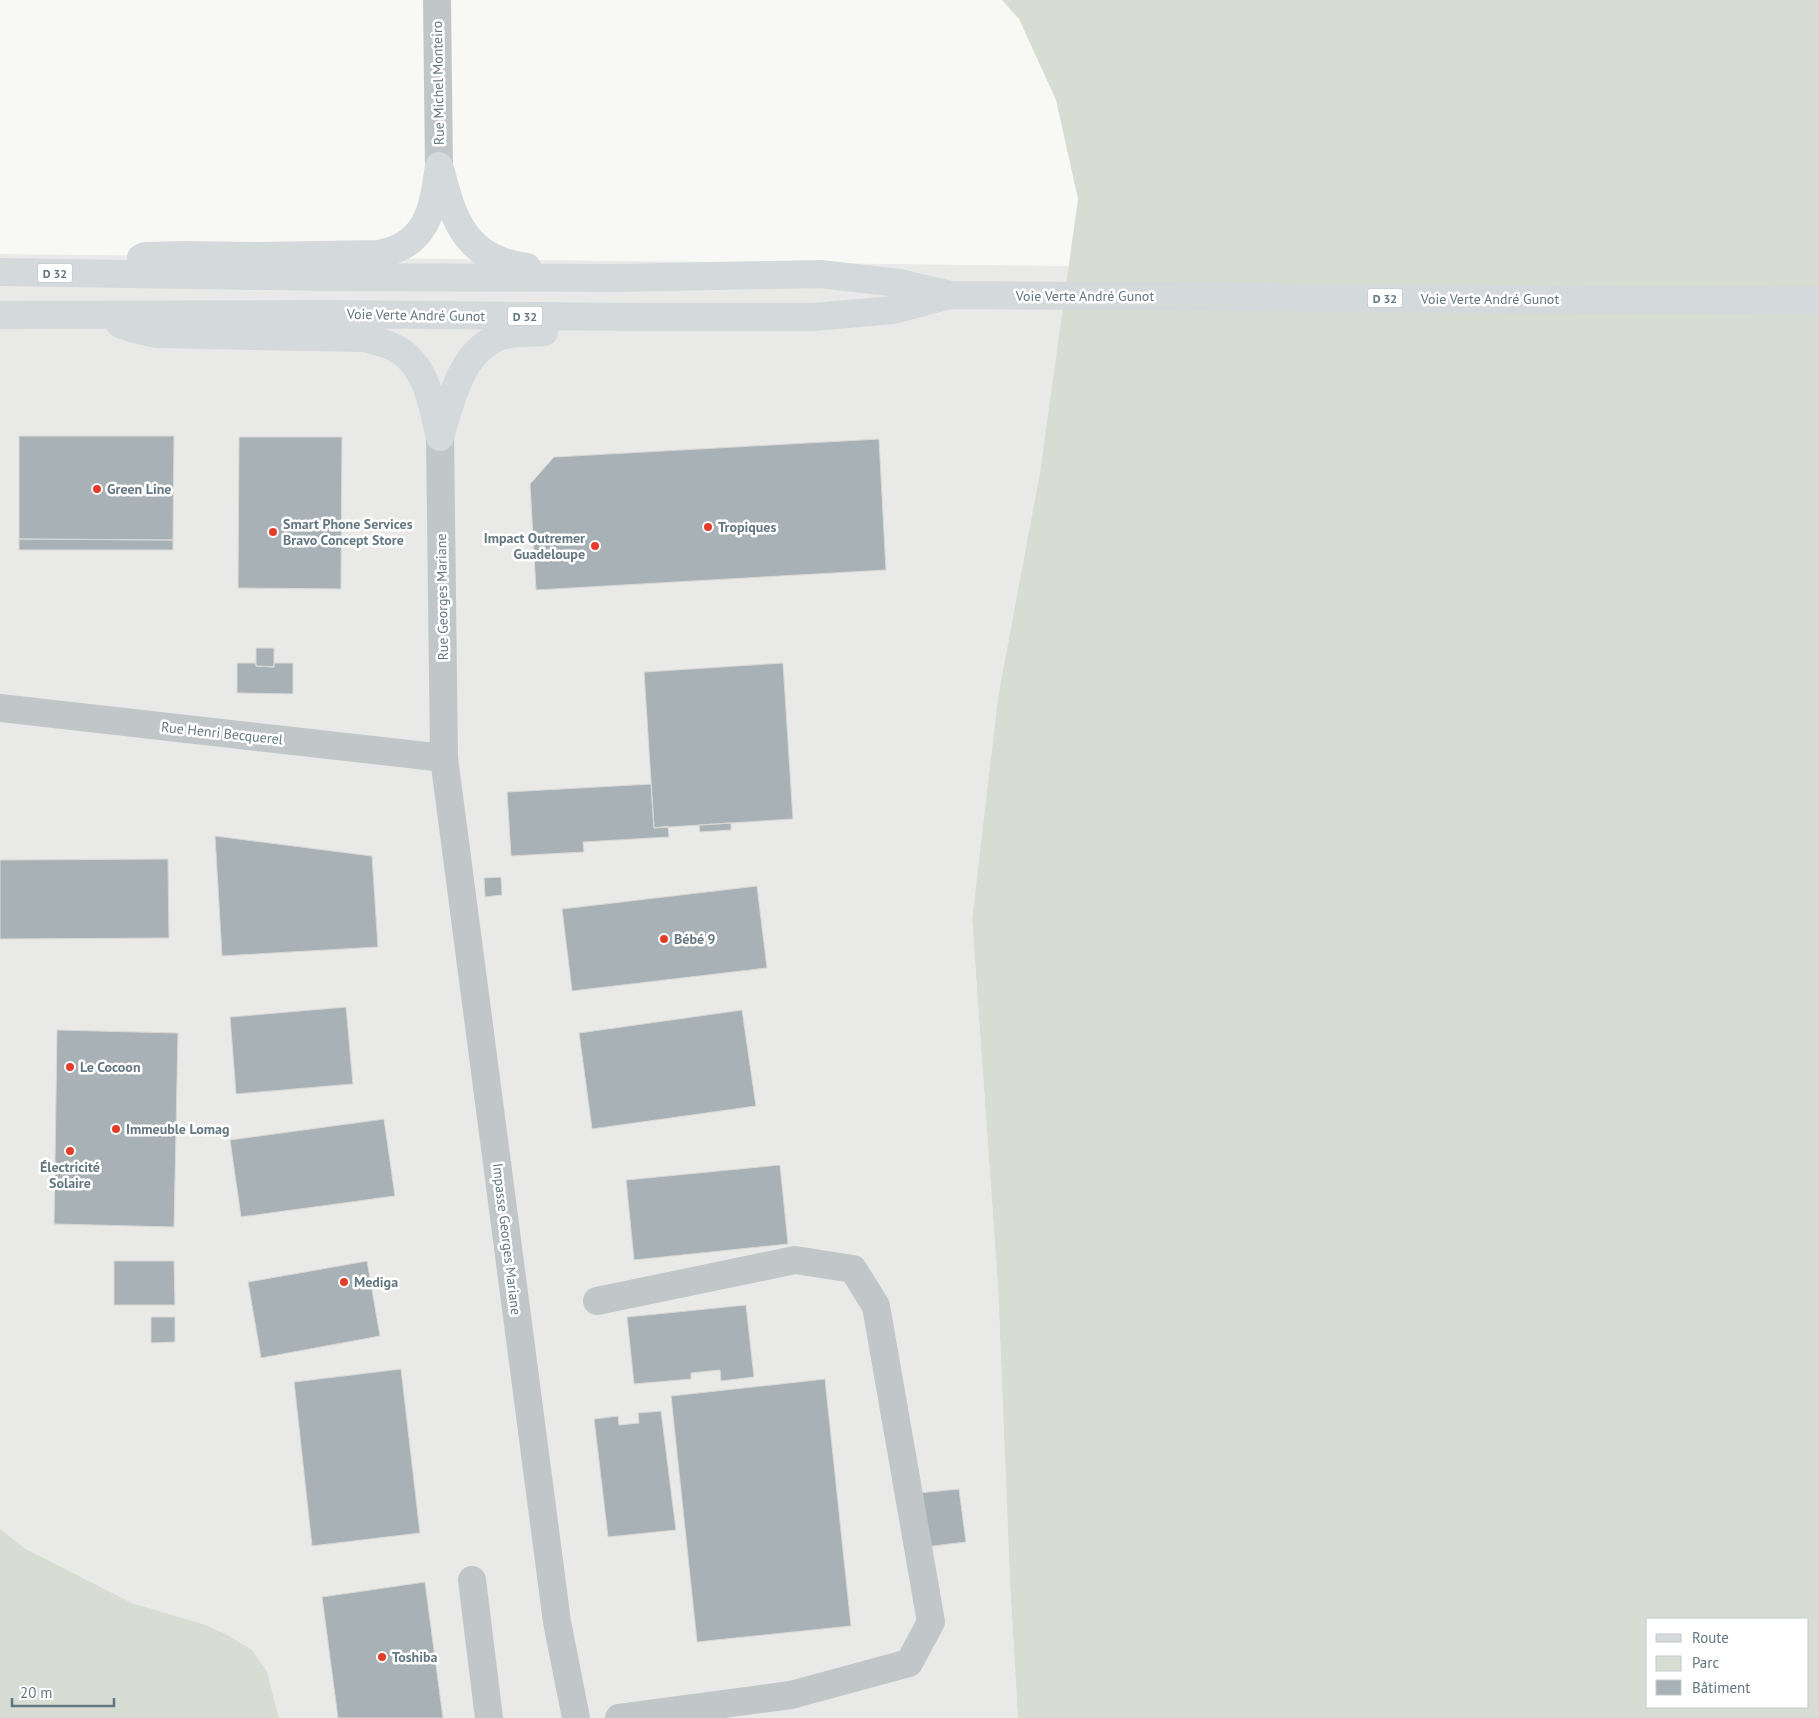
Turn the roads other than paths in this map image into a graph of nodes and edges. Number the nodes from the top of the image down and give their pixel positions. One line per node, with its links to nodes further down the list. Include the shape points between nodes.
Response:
1 (437, 0): 2 (street, Rue Michel Monteiro)
2 (439, 166): 4 (main road, via 435,198 426,224 416,238 392,252 145,256); 5 (main road, via 460,226 488,257 517,266)
3 (0, 272): 4 (main road, Voie Verte André Gunot / D 32)
4 (111, 273): 5 (main road, Voie Verte André Gunot / D 32)
5 (615, 278): 6 (main road, Voie Verte André Gunot / D 32, via 820,274 899,283)
6 (950, 295): 7 (main road, Voie Verte André Gunot / D 32); 10 (main road, Voie Verte André Gunot / D 32, via 893,310 813,317)
7 (1819, 301)
8 (98, 314): 9 (main road, Voie Verte André Gunot / D 32); 10 (main road, Voie Verte André Gunot / D 32); 11 (main road, via 131,328 158,334 364,338 386,344 405,355 420,373 429,391)
9 (0, 315)
10 (639, 317): 11 (main road, via 597,328 505,335 481,346 458,383)
11 (440, 437): 13 (street, Rue Georges Mariane)
12 (0, 708): 13 (street, Rue Henri Becquerel)
13 (444, 758): 17 (street, Impasse Georges Mariane, via 557,1622)
14 (597, 1301): 18 (street, via 795,1260 853,1269 876,1306 931,1622 909,1663 791,1695)
15 (472, 1580): 16 (street)
16 (489, 1718)
17 (576, 1718)
18 (620, 1718)

